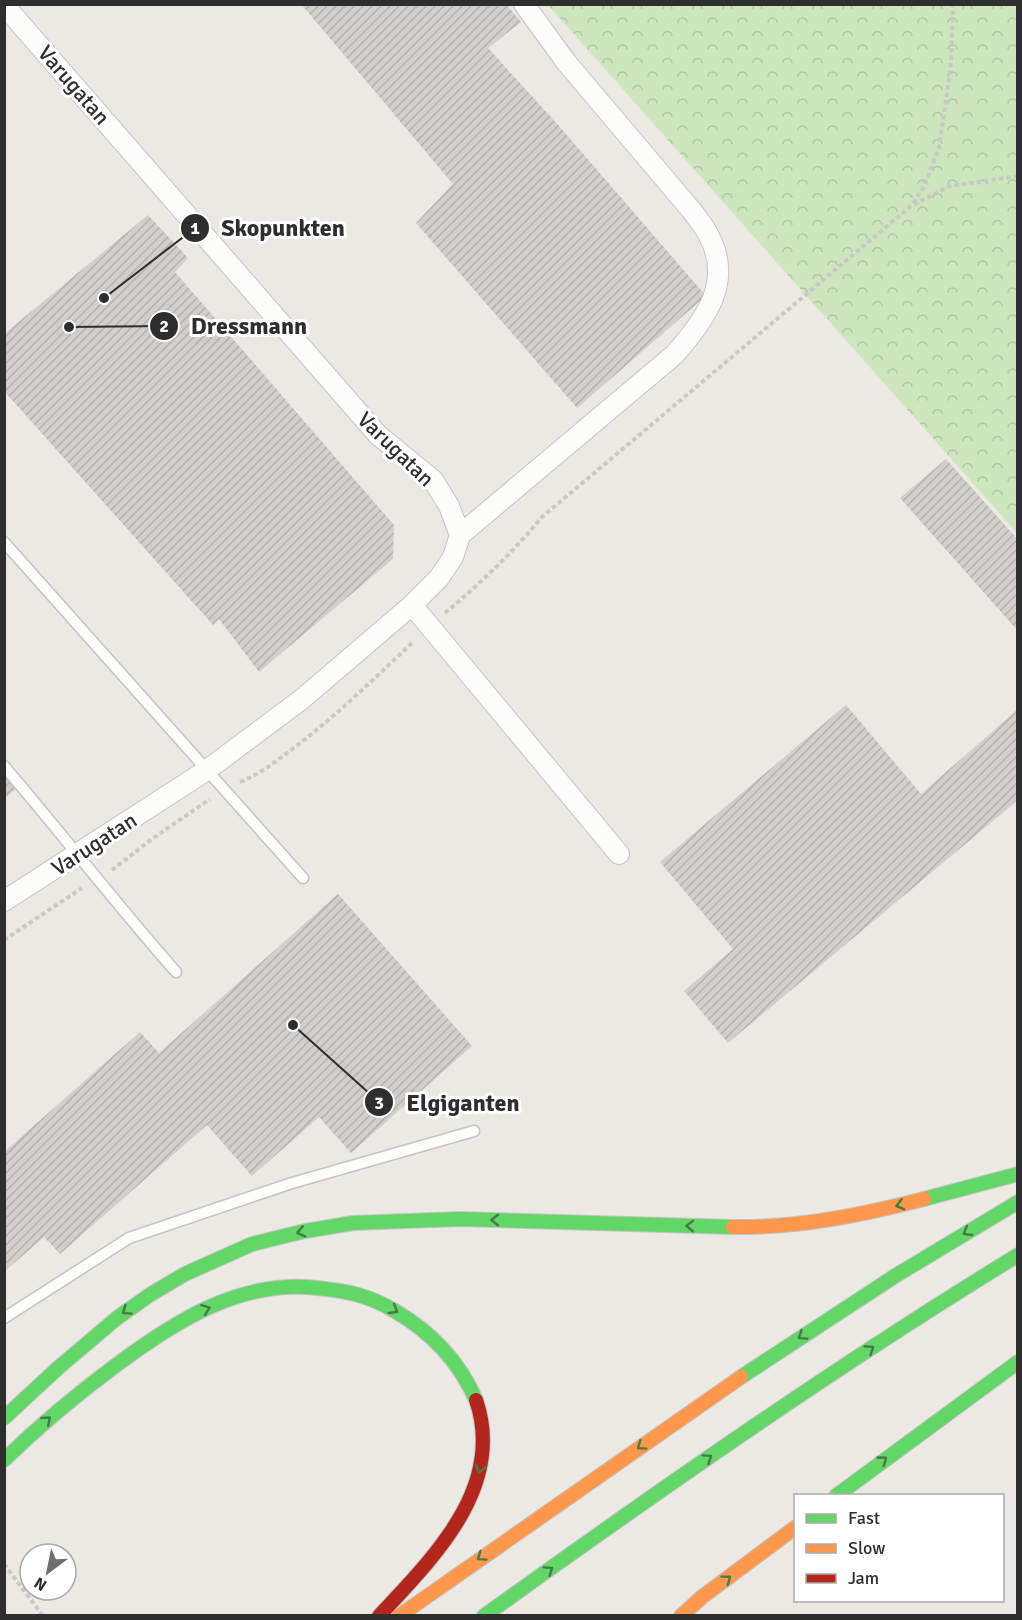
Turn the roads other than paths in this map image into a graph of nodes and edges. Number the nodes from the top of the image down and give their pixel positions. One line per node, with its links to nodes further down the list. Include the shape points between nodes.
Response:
1 (524, 4): 3 (street, via 566,62 703,225 715,248 720,273 700,324 674,355)
2 (4, 5): 3 (street, Varugatan, via 378,435 432,480 449,506)
3 (460, 535): 5 (street, Varugatan, via 453,557)
4 (4, 542): 7 (lane)
5 (412, 605): 7 (street, Varugatan, via 302,699); 9 (street)
6 (4, 766): 8 (lane)
7 (207, 770): 8 (street, Varugatan); 10 (lane)
8 (79, 854): 11 (street, Varugatan); 12 (lane)
9 (619, 854)
10 (303, 878)
11 (4, 901)
12 (176, 972)
13 (474, 1131): 17 (lane, via 292,1183 129,1238)
14 (1017, 1174): 19 (highway, one-way to 19, via 825,1221 748,1227 450,1220 353,1223 304,1231 252,1244 151,1294 100,1332)
15 (1017, 1203): 24 (highway, one-way to 24, via 885,1282 734,1382)
16 (1017, 1255): 25 (highway, one-way to 16, via 681,1476)
17 (4, 1318)
18 (1017, 1362): 21 (highway, one-way to 18)
19 (4, 1418)
20 (4, 1460): 23 (highway, one-way to 23, via 74,1396 195,1313 253,1292 280,1287 359,1294 420,1327 449,1353 468,1380 483,1427 483,1453 471,1497 444,1541)
21 (840, 1494)
22 (794, 1528): 26 (highway, one-way to 22)
23 (379, 1616)
24 (399, 1616)
25 (484, 1616)
26 (681, 1616)

